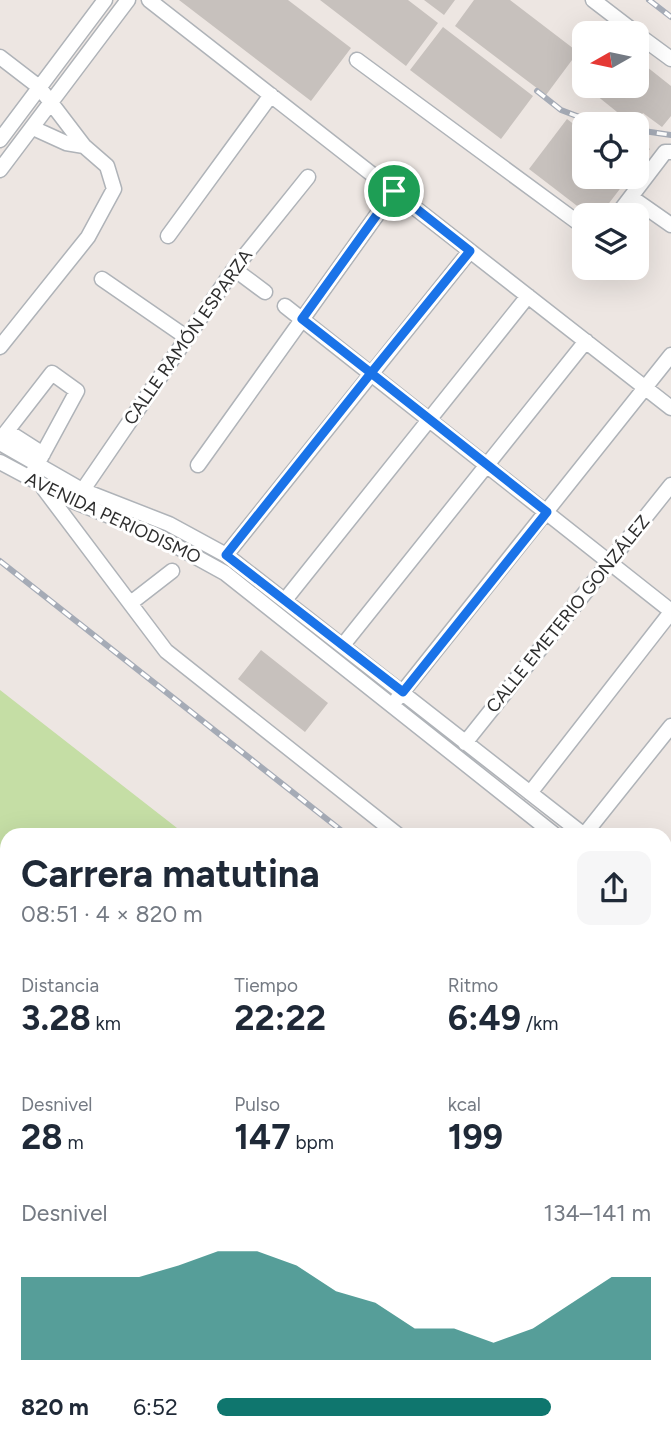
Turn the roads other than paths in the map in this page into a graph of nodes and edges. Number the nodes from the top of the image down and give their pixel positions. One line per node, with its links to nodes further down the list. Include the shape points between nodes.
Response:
1 (105, 0): 10 (street)
2 (128, 0): 12 (street)
3 (149, 0): 11 (street)
4 (593, 0): 5 (street)
5 (620, 21)
6 (649, 43): 8 (street)
7 (0, 57): 10 (street)
8 (671, 59)
9 (356, 60): 22 (street)
10 (39, 88): 12 (street); 14 (street)
11 (271, 95): 19 (street); 24 (street)
12 (51, 103): 13 (street); 15 (street)
13 (33, 128): 15 (street); 17 (street)
14 (0, 140)
15 (84, 146): 34 (street, via 107,166 114,189 88,237)
16 (671, 152): 20 (street, via 665,152)
17 (0, 170)
18 (308, 177): 26 (street, CALLE RAMÓN ESPARZA)
19 (394, 191): 25 (street); 31 (street)
20 (631, 197): 21 (street); 23 (street)
21 (626, 203)
22 (572, 218)
23 (671, 225)
24 (168, 236)
25 (470, 251): 29 (street); 36 (street)
26 (234, 269): 28 (street); 32 (street, CALLE RAMÓN ESPARZA)
27 (102, 279): 32 (street)
28 (265, 292)
29 (528, 296): 33 (street); 39 (street)
30 (285, 306): 31 (street)
31 (302, 319): 36 (street); 44 (street)
32 (186, 337): 47 (street, CALLE RAMÓN ESPARZA)
33 (586, 341): 37 (street); 43 (street)
34 (0, 347)
35 (671, 355): 37 (street)
36 (371, 373): 39 (street); 49 (street)
37 (645, 388): 38 (street); 48 (street)
38 (671, 408)
39 (430, 419): 43 (street); 52 (street)
40 (2, 438): 41 (street, AVENIDA PERIODISMO); 41 (street, via 52,373 78,391)
41 (40, 459): 45 (street); 47 (street, AVENIDA PERIODISMO)
42 (0, 462): 45 (street, AVENIDA PERIODISMO)
43 (487, 464): 48 (street); 55 (street)
44 (198, 465)
45 (35, 482): 47 (street, AVENIDA PERIODISMO); 53 (street)
46 (671, 485): 50 (street, CALLE EMETERIO GONZÁLEZ)
47 (79, 496): 49 (street, AVENIDA PERIODISMO, via 169,524); 57 (street, AVENIDA PERIODISMO, via 225,573)
48 (547, 512): 50 (street); 56 (street)
49 (226, 555): 52 (street, AVENIDA PERIODISMO)
50 (609, 562): 54 (street); 59 (street, CALLE EMETERIO GONZÁLEZ)
51 (172, 571): 53 (street)
52 (285, 600): 55 (street, AVENIDA PERIODISMO)
53 (132, 602): 61 (street, via 166,651)
54 (671, 611): 60 (street)
55 (343, 645): 56 (street, AVENIDA PERIODISMO)
56 (403, 692): 57 (street); 59 (street, AVENIDA PERIODISMO)
57 (392, 706): 62 (street, AVENIDA PERIODISMO)
58 (671, 726): 64 (street)
59 (465, 743): 60 (street, AVENIDA PERIODISMO)
60 (530, 793): 63 (street, AVENIDA PERIODISMO)
61 (389, 828)
62 (546, 828)
63 (575, 828)
64 (590, 828)

